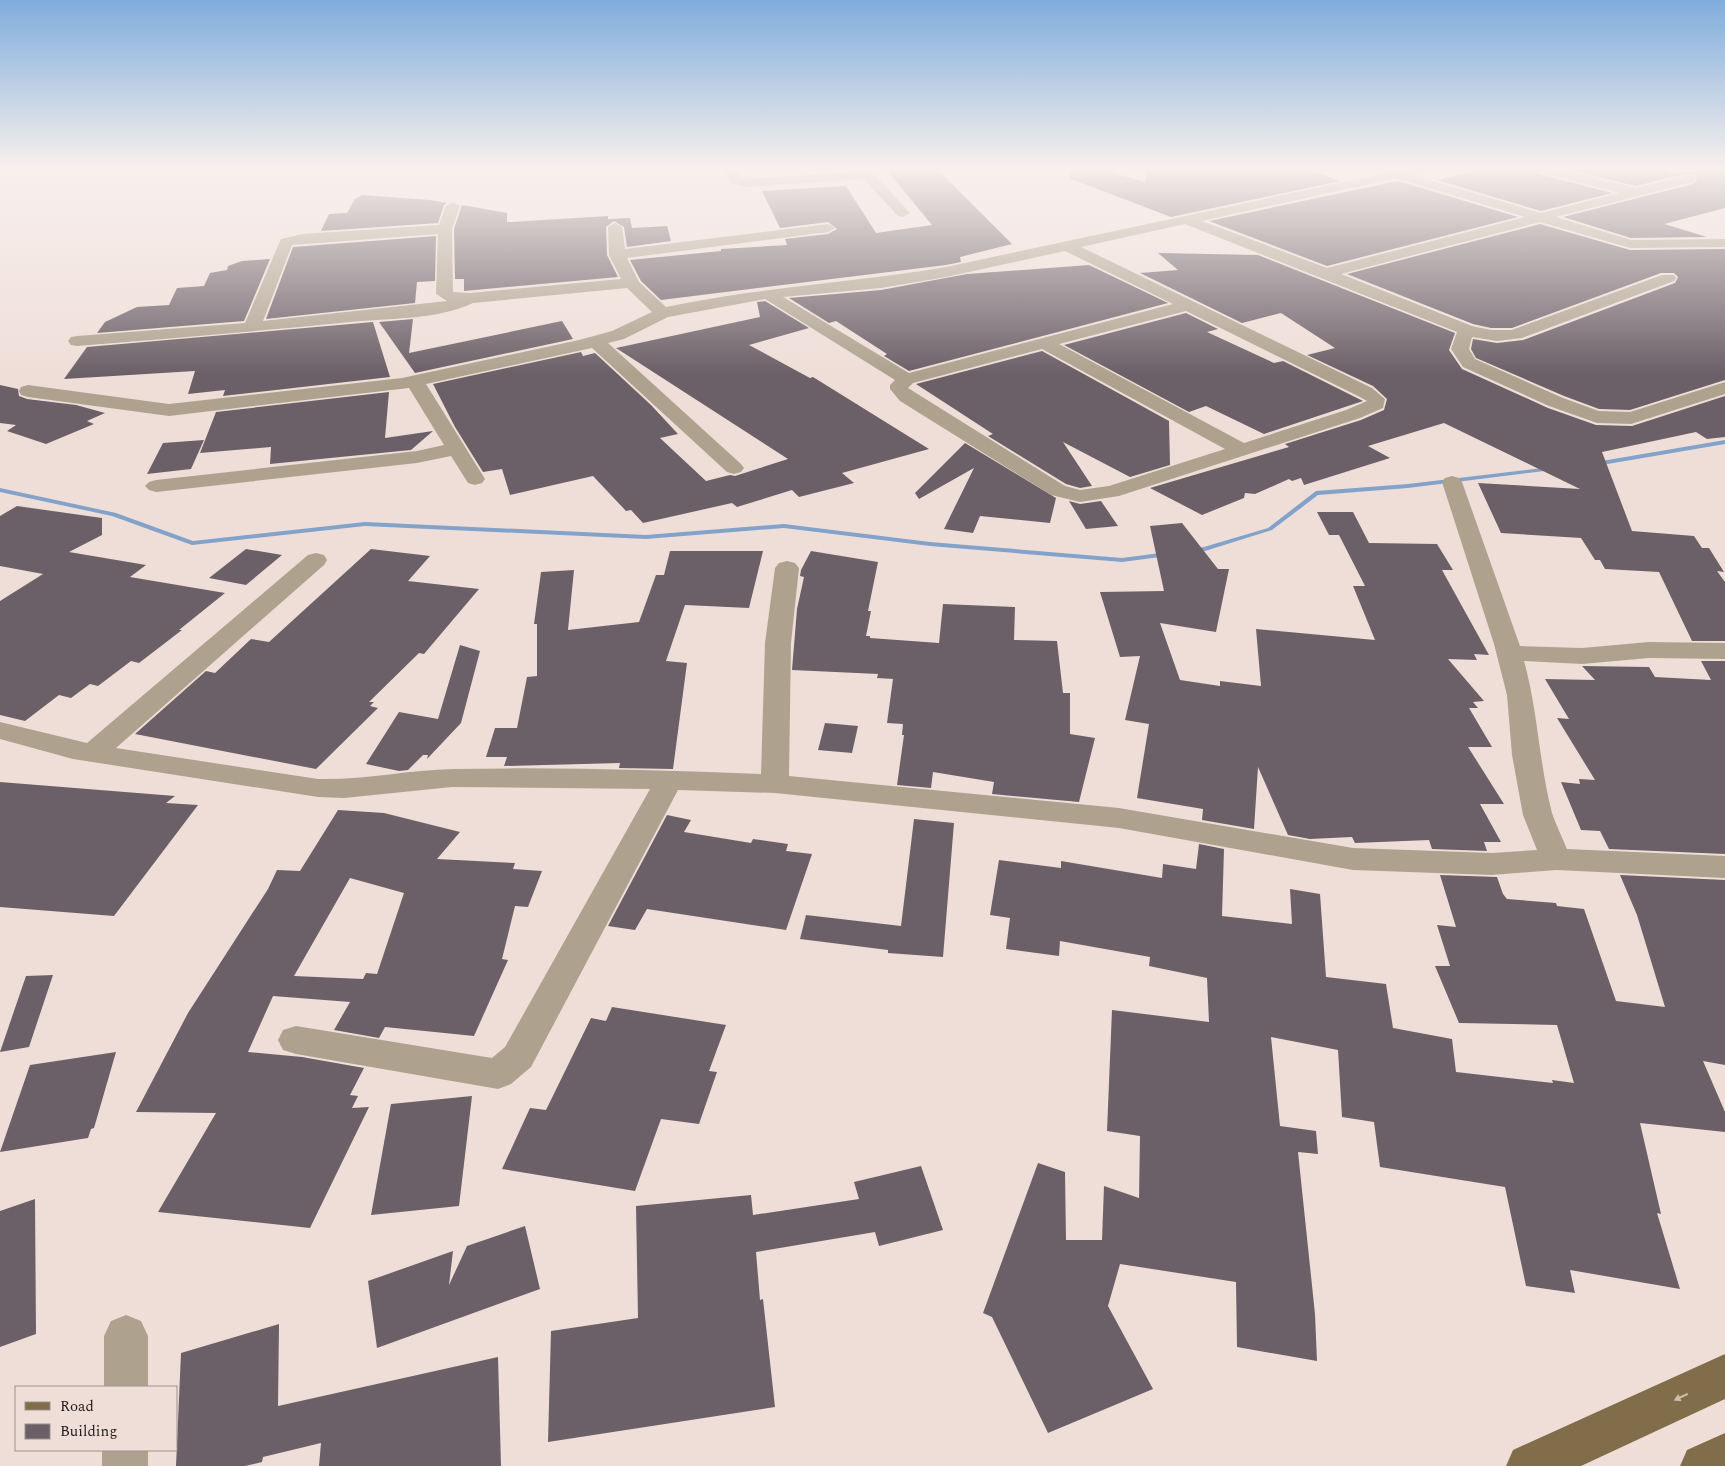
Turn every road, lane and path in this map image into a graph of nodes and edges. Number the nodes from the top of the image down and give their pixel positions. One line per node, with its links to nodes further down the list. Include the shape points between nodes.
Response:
1 (310, 237): 19 (street, via 286,242)
2 (445, 237): 16 (street, via 444,294)
3 (616, 237): 11 (street)
4 (752, 237): 11 (street)
5 (1102, 237): 10 (street)
6 (1234, 237): 12 (street)
7 (1462, 237): 12 (street)
8 (1607, 237): 9 (street, via 1630,244)
9 (1725, 243)
10 (1065, 245): 15 (street, via 905,279); 17 (street)
11 (617, 254): 14 (street)
12 (1326, 272): 20 (street)
13 (1668, 278): 20 (street, via 1516,334 1501,337)
14 (629, 283): 16 (street); 18 (street)
15 (768, 294): 18 (street); 24 (street)
16 (470, 298): 19 (street, via 455,305 424,310)
17 (1188, 305): 23 (street); 29 (street, via 1376,399 1376,404 1371,407)
18 (663, 312): 22 (street)
19 (252, 327): 21 (street)
20 (1466, 330): 26 (street, via 1460,349 1470,363 1597,417 1631,418)
21 (77, 341)
22 (596, 341): 25 (street); 30 (street)
23 (1046, 344): 24 (street); 29 (street)
24 (908, 379): 29 (street, via 899,384 899,389 907,397 1067,494 1080,496 1112,492)
25 (415, 382): 27 (street, via 169,410); 28 (street)
26 (1725, 388)
27 (28, 391)
28 (455, 448): 31 (street); 33 (street, via 408,458)
29 (1240, 449)
30 (734, 468)
31 (475, 479)
32 (1452, 482): 37 (street)
33 (156, 486)
34 (316, 560): 39 (street)
35 (787, 568): 41 (street, via 778,643)
36 (1725, 651): 37 (street, via 1649,650 1582,656)
37 (1510, 653): 42 (street, via 1520,695 1526,755 1538,815)
38 (0, 730): 39 (street)
39 (93, 753): 40 (street, via 318,788 344,789 452,778)
40 (670, 780): 41 (street); 44 (street, via 518,1057 508,1068 498,1074)
41 (775, 784): 42 (street, via 1119,818 1353,859 1492,864)
42 (1556, 859): 43 (street)
43 (1725, 867)
44 (296, 1040)
45 (126, 1336): 47 (street)
46 (1725, 1376): 51 (main road, one-way to 51)
47 (126, 1386)
48 (125, 1451): 50 (street)
49 (1725, 1456): 52 (main road)
50 (125, 1466)
51 (1529, 1466)
52 (1704, 1466)

